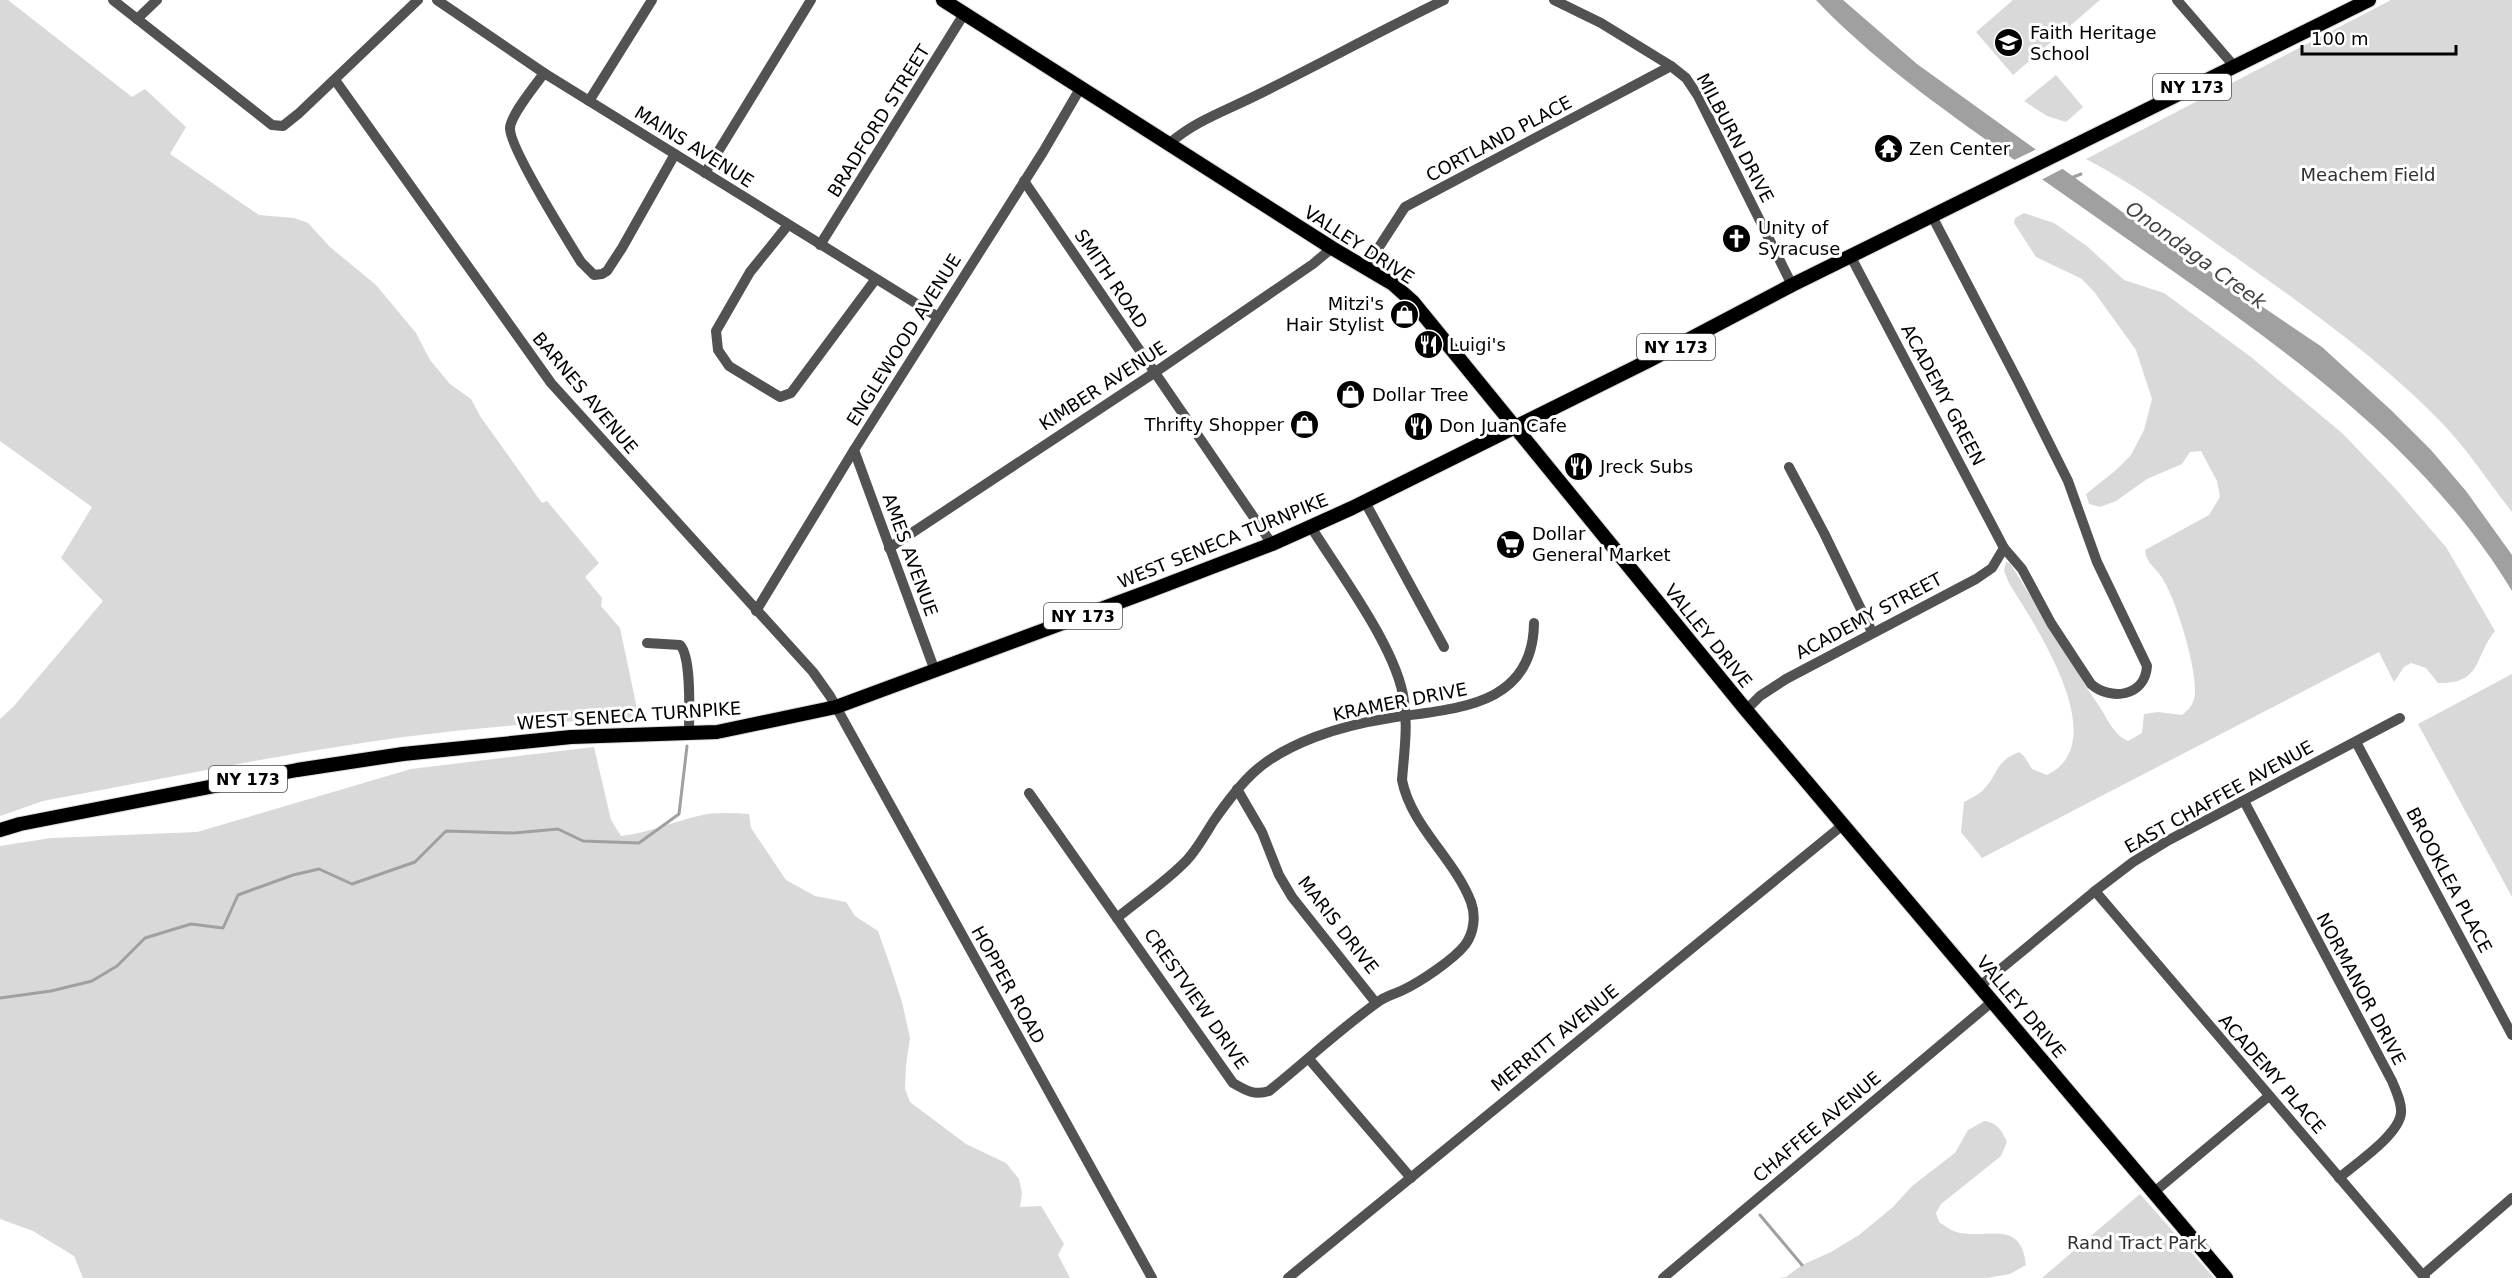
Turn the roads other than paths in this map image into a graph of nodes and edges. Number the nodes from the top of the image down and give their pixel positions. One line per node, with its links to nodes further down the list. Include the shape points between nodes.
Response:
1 (113, 0): 13 (street)
2 (157, 0): 13 (street)
3 (418, 0): 17 (street)
4 (437, 0): 16 (street, MAINS AVENUE)
5 (652, 0): 19 (street)
6 (811, 0): 22 (street)
7 (942, 0): 12 (main road, VALLEY DRIVE)
8 (1444, 0): 20 (street, via 1202,121)
9 (1554, 0): 14 (street, MILBURN DRIVE, via 1601,23)
10 (2177, 0): 15 (street)
11 (2369, 0): 15 (main road, WEST SENECA TURNPIKE / NY 173)
12 (964, 14): 18 (main road, VALLEY DRIVE); 26 (street, BRADFORD STREET)
13 (137, 19): 17 (street, via 273,125 284,126)
14 (1671, 66): 29 (street, CORTLAND PLACE, via 1405,207); 31 (street, MILBURN DRIVE, via 1686,78 1698,96)
15 (2234, 66): 24 (main road, WEST SENECA TURNPIKE / NY 173)
16 (544, 73): 19 (street, MAINS AVENUE); 21 (street, via 511,125 512,137 565,236 594,275 606,271 622,248)
17 (335, 80): 42 (street, BARNES AVENUE, via 551,383)
18 (1081, 87): 20 (main road, VALLEY DRIVE); 23 (street, ENGLEWOOD AVENUE)
19 (589, 101): 21 (street, MAINS AVENUE)
20 (1170, 143): 27 (main road, VALLEY DRIVE)
21 (675, 154): 22 (street, MAINS AVENUE)
22 (705, 173): 25 (street, MAINS AVENUE)
23 (1024, 182): 32 (street, ENGLEWOOD AVENUE); 33 (street, SMITH ROAD)
24 (1933, 218): 28 (main road, WEST SENECA TURNPIKE / NY 173); 41 (street, ACADEMY GREEN, via 2068,482 2097,562 2147,666 2147,673 2137,686 2114,696 2099,692 2091,684 2022,569)
25 (788, 225): 26 (street, MAINS AVENUE); 30 (street, via 750,272 716,331 718,350 733,369 780,397 791,393)
26 (820, 245): 30 (street, MAINS AVENUE)
27 (1332, 248): 29 (main road, VALLEY DRIVE); 33 (street, KIMBER AVENUE)
28 (1851, 257): 31 (main road, WEST SENECA TURNPIKE / NY 173); 41 (street, ACADEMY GREEN)
29 (1366, 267): 34 (main road, VALLEY DRIVE, via 1413,302)
30 (875, 280): 32 (street, MAINS AVENUE)
31 (1792, 285): 34 (main road, WEST SENECA TURNPIKE / NY 173)
32 (938, 317): 35 (street, ENGLEWOOD AVENUE)
33 (1154, 373): 39 (street, SMITH ROAD); 40 (street, KIMBER AVENUE)
34 (1514, 428): 37 (main road, WEST SENECA TURNPIKE / NY 173); 49 (main road, VALLEY DRIVE)
35 (854, 450): 40 (street, AMES AVENUE); 42 (street, ENGLEWOOD AVENUE)
36 (1789, 467): 44 (street)
37 (1365, 502): 38 (main road, WEST SENECA TURNPIKE / NY 173); 46 (street)
38 (1311, 527): 39 (main road, WEST SENECA TURNPIKE / NY 173); 50 (street, via 1384,644 1396,672)
39 (1272, 544): 47 (main road, WEST SENECA TURNPIKE / NY 173)
40 (889, 548): 47 (street, AMES AVENUE)
41 (2004, 549): 44 (street, ACADEMY STREET, via 1992,568 1976,579)
42 (756, 611): 48 (street, BARNES AVENUE, via 813,672)
43 (1534, 623): 50 (street, KRAMER DRIVE, via 1534,641 1524,668 1494,696 1460,709)
44 (1872, 632): 49 (street, ACADEMY STREET, via 1786,679)
45 (646, 643): 52 (street, via 683,648)
46 (1444, 647)
47 (935, 671): 48 (main road, WEST SENECA TURNPIKE / NY 173)
48 (836, 707): 52 (main road, WEST SENECA TURNPIKE / NY 173, via 717,732); 72 (street, HOPPER ROAD)
49 (1746, 710): 57 (main road, VALLEY DRIVE)
50 (1405, 717): 54 (street, KRAMER DRIVE, via 1354,725 1285,750 1264,762); 63 (street, via 1404,792 1472,903 1474,923 1464,946 1421,981)
51 (2400, 718): 53 (street, EAST CHAFFEE AVENUE)
52 (689, 733): 58 (main road, WEST SENECA TURNPIKE / NY 173, via 571,737 403,754 297,770)
53 (2356, 742): 56 (street, EAST CHAFFEE AVENUE); 64 (street, BROOKLEA PLACE)
54 (1237, 789): 60 (street, KRAMER DRIVE, via 1188,858); 63 (street, MARIS DRIVE, via 1292,897)
55 (1029, 793): 60 (street, CRESTVIEW DRIVE)
56 (2244, 801): 59 (street, EAST CHAFFEE AVENUE, via 2133,861); 68 (street, NORMANOR DRIVE, via 2392,1081 2401,1106 2395,1127)
57 (1844, 824): 61 (main road, VALLEY DRIVE); 67 (street, MERRITT AVENUE)
58 (0, 830)
59 (2095, 891): 61 (street, EAST CHAFFEE AVENUE); 66 (street, ACADEMY PLACE)
60 (1118, 918): 65 (street, CRESTVIEW DRIVE, via 1233,1083 1261,1094)
61 (1980, 986): 62 (main road, VALLEY DRIVE)
62 (1993, 1001): 69 (main road, VALLEY DRIVE); 74 (street, CHAFFEE AVENUE)
63 (1376, 1003): 65 (street, MARIS DRIVE)
64 (2512, 1035)
65 (1309, 1059): 67 (street)
66 (2269, 1096): 68 (street, ACADEMY PLACE); 69 (street)
67 (1411, 1178): 73 (street, MERRITT AVENUE)
68 (2339, 1178): 71 (street, ACADEMY PLACE)
69 (2153, 1193): 75 (main road, VALLEY DRIVE)
70 (2512, 1198): 71 (street)
71 (2424, 1276)
72 (1152, 1278)
73 (1288, 1278)
74 (1663, 1278)
75 (2226, 1278)

